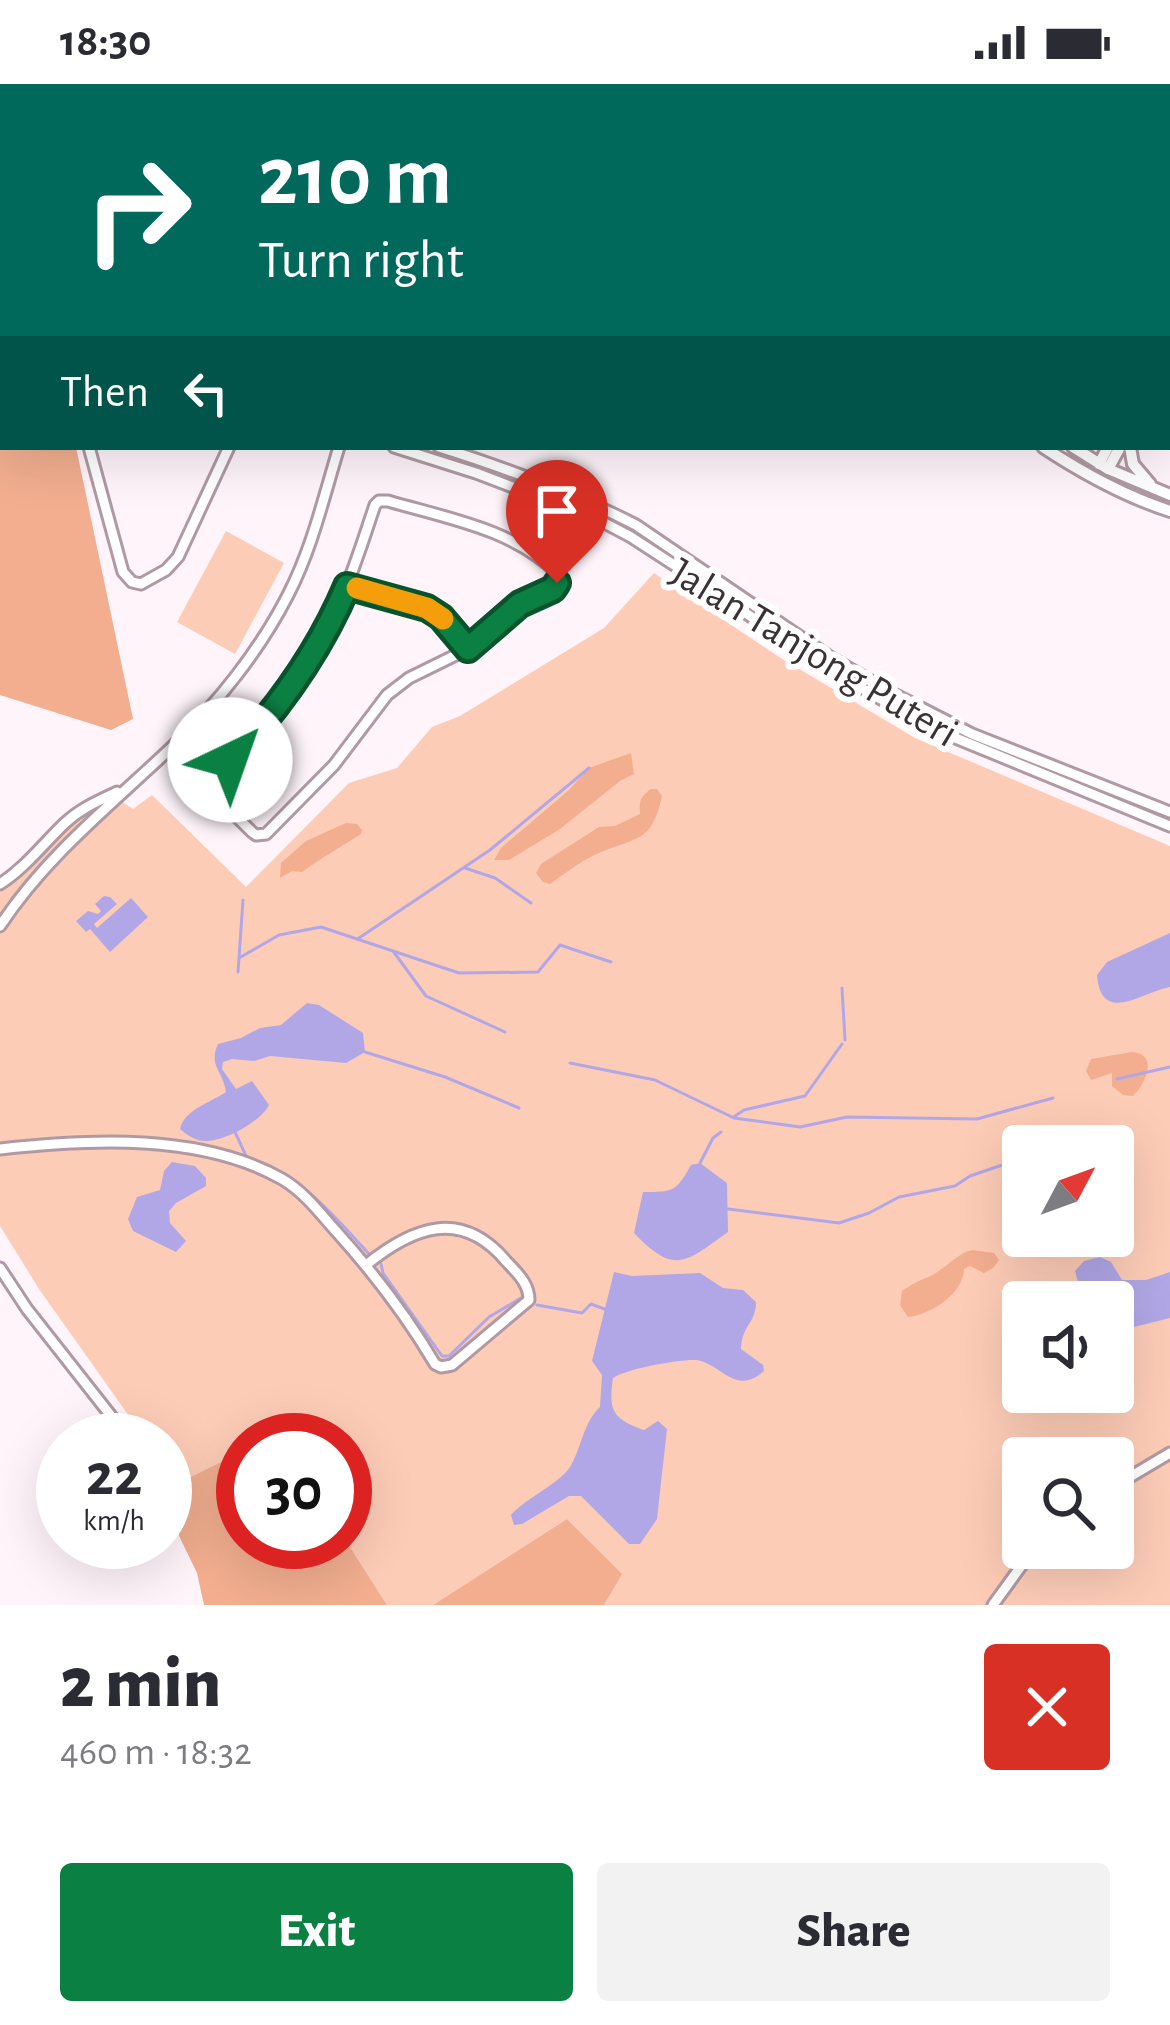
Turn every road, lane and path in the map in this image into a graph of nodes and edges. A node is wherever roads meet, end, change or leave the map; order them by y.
1 (90, 450) edge
2 (228, 450) edge
3 (338, 450) edge
4 (404, 450) edge
5 (449, 450) edge
6 (1049, 450) edge
7 (1051, 450) edge
8 (1078, 450) edge
9 (1107, 450) edge
10 (1117, 450) edge
11 (1131, 450) edge
12 (1103, 467) junction
13 (1170, 495) edge
14 (1165, 509) edge
15 (347, 586) junction
16 (468, 649) junction
17 (169, 750) junction
18 (207, 785) junction
19 (127, 787) junction
20 (1170, 812) edge
21 (1170, 826) edge
22 (0, 884) edge
23 (0, 926) edge
24 (0, 1149) edge
25 (366, 1265) junction
26 (0, 1268) edge
27 (109, 1413) edge
28 (1170, 1453) edge
29 (1134, 1474) edge
30 (1019, 1569) edge
31 (993, 1605) edge

1 - 2 street
3 - 17 street
4 - 21 street, Jalan Tanjong Puteri
5 - 20 street, Jalan Tanjong Puteri
6 - 14 main road
7 - 12 main road
8 - 12 main road
9 - 12 main road
10 - 12 main road
11 - 13 main road
12 - 13 main road
12 - 14 main road
15 - 16 street
15 - 16 street
15 - 18 street
16 - 18 street
17 - 18 street
17 - 19 street
19 - 22 street
19 - 23 street
24 - 25 street
25 - 25 street
26 - 27 street
28 - 29 street
30 - 31 street

